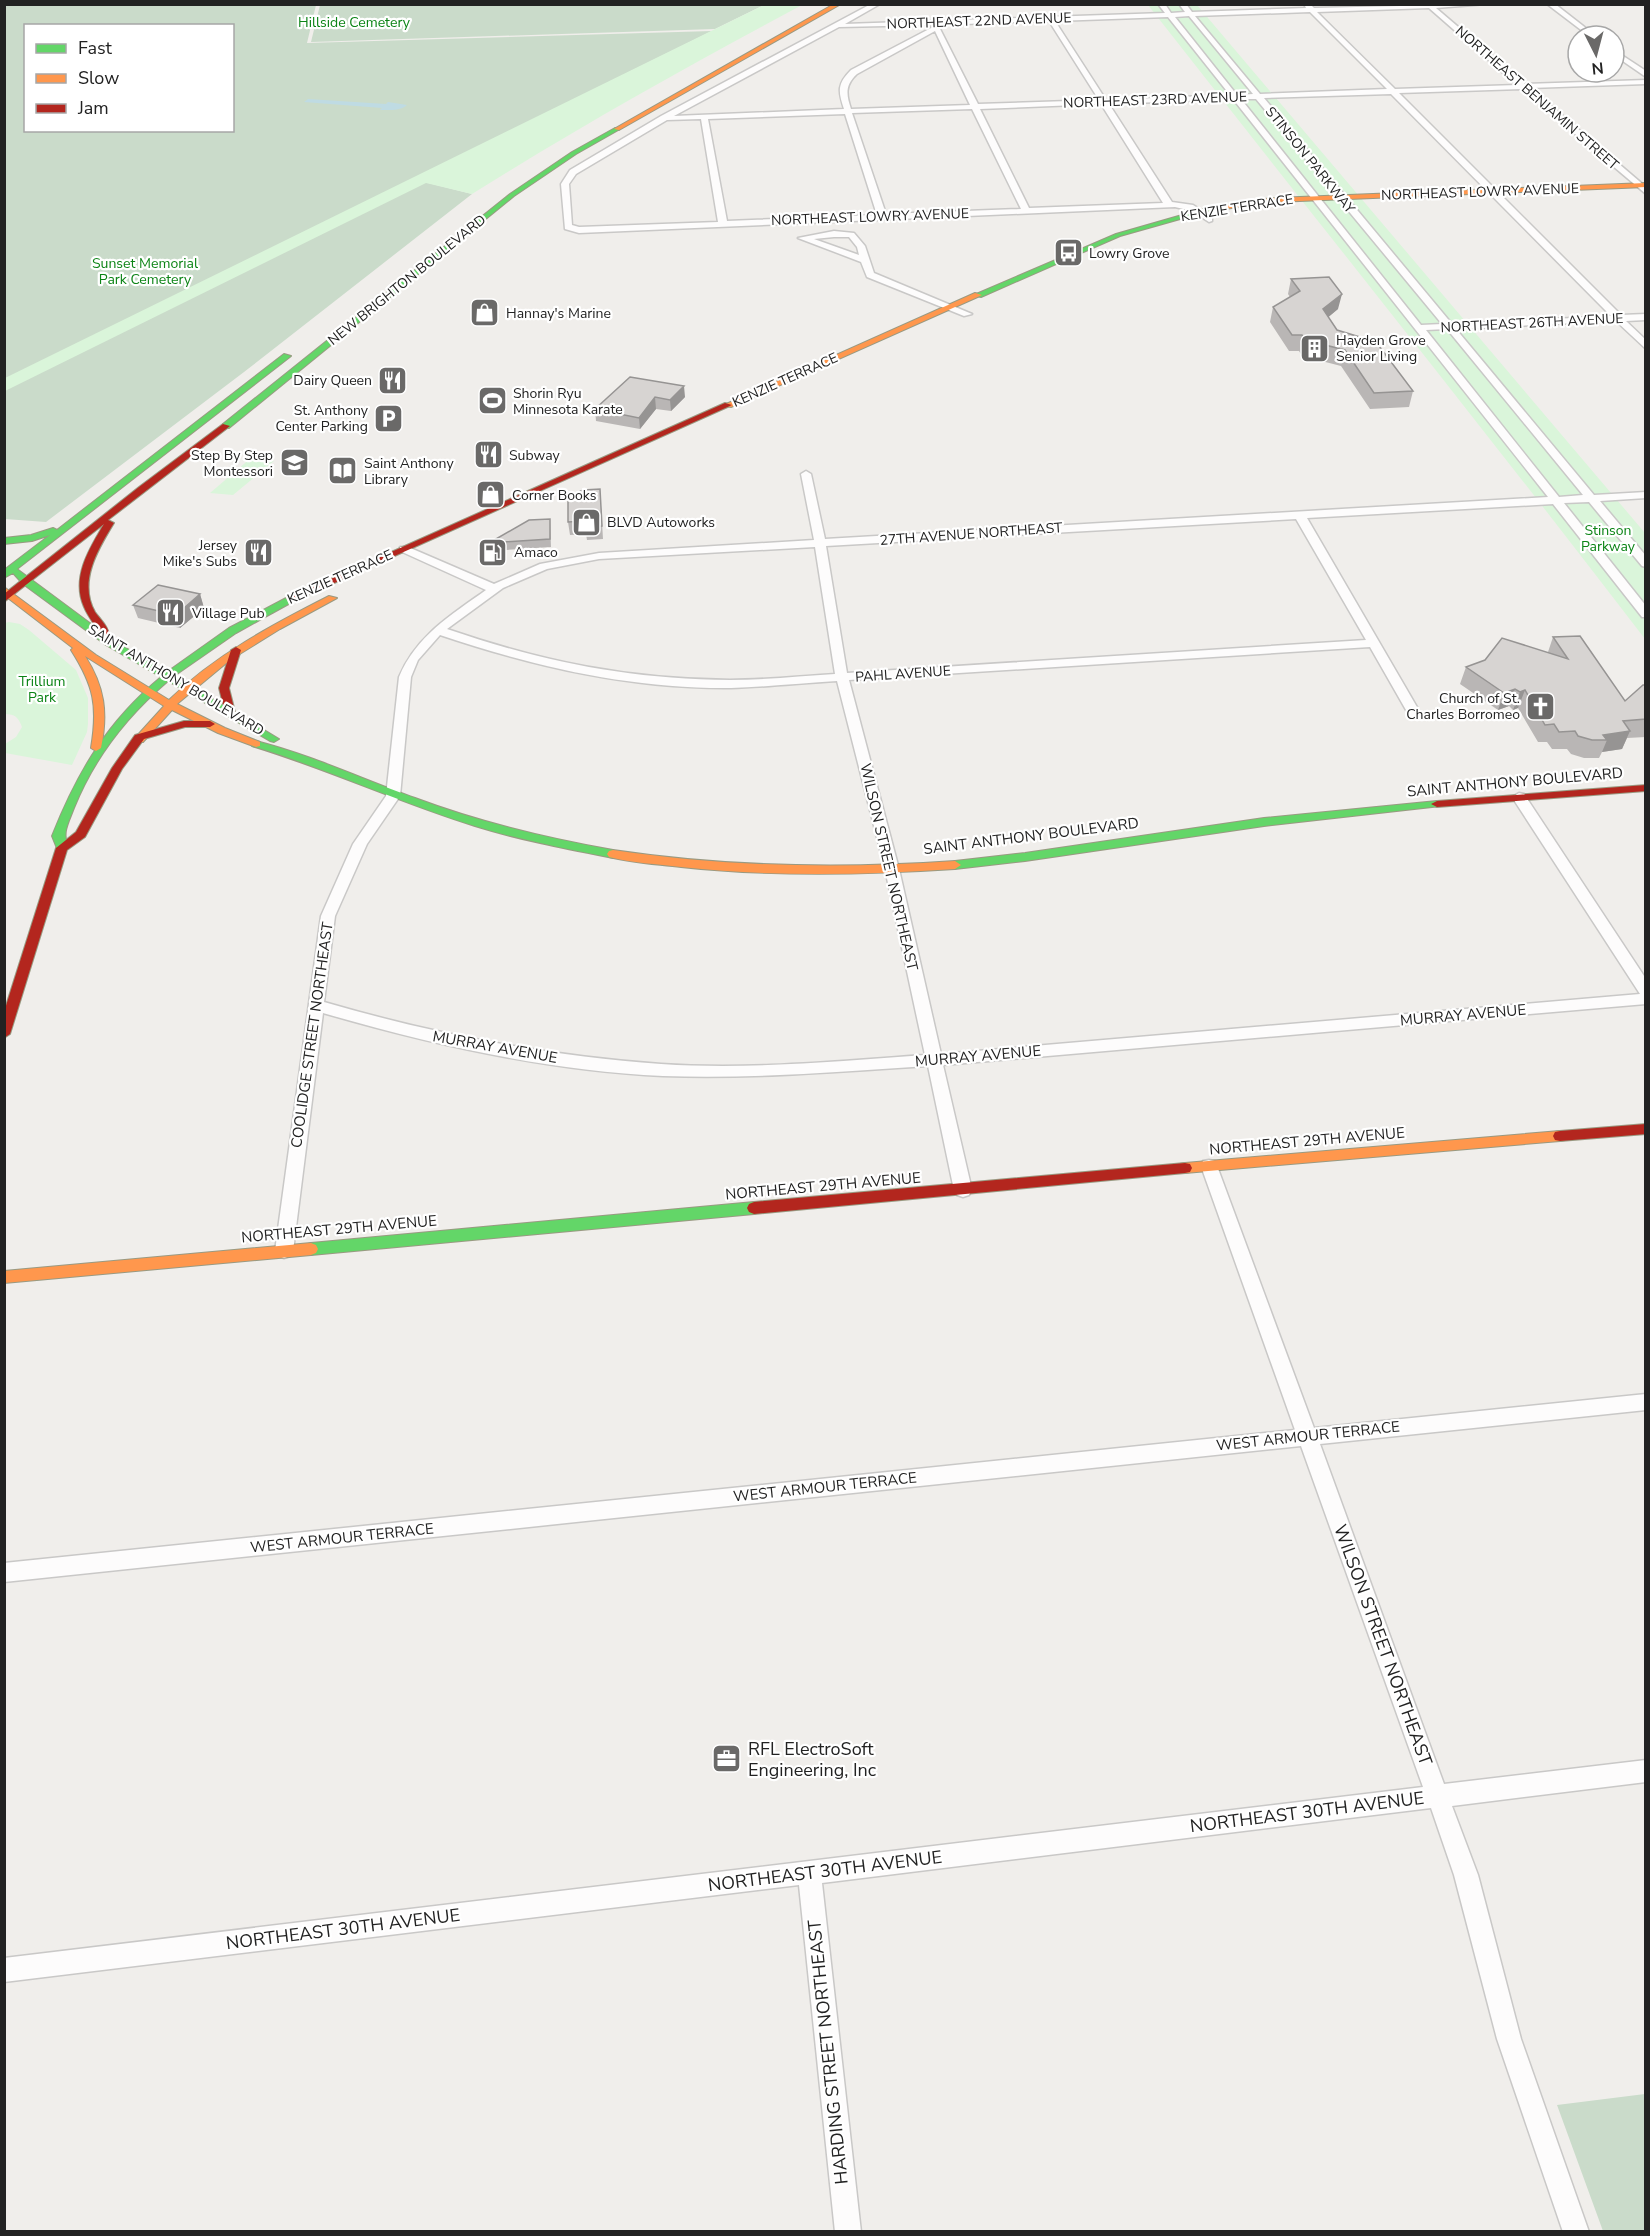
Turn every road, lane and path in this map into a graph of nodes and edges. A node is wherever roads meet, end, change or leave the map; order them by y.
1 (822, 4) edge
2 (839, 4) edge
3 (877, 4) edge
4 (1161, 4) edge
5 (1182, 4) edge
6 (1483, 4) edge
7 (1550, 4) edge
8 (1429, 5) edge
9 (1309, 7) edge
10 (1168, 14) junction
11 (1190, 14) junction
12 (1051, 19) junction
13 (1577, 24) edge
14 (935, 25) junction
15 (836, 26) junction
16 (1626, 61) edge
17 (1646, 75) edge
18 (1646, 81) edge
19 (1523, 86) junction
20 (1393, 90) junction
21 (1257, 96) junction
22 (1234, 97) junction
23 (1104, 102) junction
24 (977, 107) junction
25 (849, 112) junction
26 (704, 117) junction
27 (664, 118) junction
28 (1643, 187) edge
29 (1491, 191) junction
30 (1341, 198) junction
31 (1315, 200) junction
32 (1169, 205) junction
33 (1026, 211) junction
34 (1205, 215) junction
35 (882, 216) junction
36 (723, 223) junction
37 (865, 260) junction
38 (386, 279) dead end
39 (950, 307) junction
40 (967, 314) junction
41 (1646, 317) edge
42 (1618, 319) junction
43 (1449, 327) junction
44 (1418, 328) junction
45 (302, 344) dead end
46 (1646, 346) edge
47 (768, 403) dead end
48 (806, 474) dead end
49 (1646, 495) edge
50 (1590, 497) junction
51 (1553, 500) junction
52 (114, 513) junction
53 (1299, 514) junction
54 (69, 525) junction
55 (4, 541) edge
56 (820, 544) junction
57 (445, 547) dead end
58 (404, 549) junction
59 (423, 557) junction
60 (1646, 564) edge
61 (402, 566) dead end
62 (7, 568) edge
63 (26, 582) junction
64 (495, 589) junction
65 (350, 590) dead end
66 (6, 595) edge
67 (1646, 614) edge
68 (438, 630) junction
69 (68, 639) junction
70 (110, 643) junction
71 (1374, 643) junction
72 (236, 650) junction
73 (842, 678) junction
74 (160, 684) junction
75 (179, 696) junction
76 (230, 712) junction
77 (1415, 714) dead end
78 (212, 724) junction
79 (139, 737) junction
80 (292, 754) junction
81 (93, 759) junction
82 (1646, 788) edge
83 (393, 796) junction
84 (1519, 797) junction
85 (62, 848) junction
86 (892, 869) junction
87 (1646, 992) edge
88 (1646, 999) edge
89 (316, 1005) junction
90 (4, 1034) edge
91 (934, 1060) junction
92 (1646, 1129) edge
93 (1209, 1166) junction
94 (963, 1190) junction
95 (284, 1251) junction
96 (4, 1277) edge
97 (1646, 1402) edge
98 (1307, 1436) junction
99 (4, 1573) edge
100 (1646, 1771) edge
101 (1438, 1796) junction
102 (809, 1873) junction
103 (4, 1970) edge
104 (848, 2232) edge
105 (1576, 2232) edge

1 - 38 main road, NEW BRIGHTON BOULEVARD
2 - 52 main road, NEW BRIGHTON BOULEVARD
3 - 15 street
4 - 10 street, STINSON PARKWAY
5 - 11 street, STINSON PARKWAY
6 - 8 street, NORTHEAST 22ND AVENUE
7 - 13 street
8 - 9 street, NORTHEAST 22ND AVENUE
8 - 19 street, NORTHEAST BENJAMIN STREET
9 - 11 street, NORTHEAST 22ND AVENUE
9 - 20 street
10 - 11 street, NORTHEAST 22ND AVENUE
10 - 12 street, NORTHEAST 22ND AVENUE
10 - 22 street, STINSON PARKWAY
11 - 21 street, STINSON PARKWAY
12 - 14 street, NORTHEAST 22ND AVENUE
12 - 23 street
14 - 15 street, NORTHEAST 22ND AVENUE
14 - 24 street
14 - 25 street
15 - 27 street
16 - 17 street
18 - 19 street, NORTHEAST 23RD AVENUE
19 - 20 street, NORTHEAST 23RD AVENUE
19 - 28 street, NORTHEAST BENJAMIN STREET
20 - 21 street, NORTHEAST 23RD AVENUE
20 - 29 street
21 - 22 street, NORTHEAST 23RD AVENUE
21 - 30 street, STINSON PARKWAY
22 - 23 street, NORTHEAST 23RD AVENUE
22 - 31 street, STINSON PARKWAY
23 - 24 street, NORTHEAST 23RD AVENUE
23 - 32 street
24 - 25 street, NORTHEAST 23RD AVENUE
24 - 33 street
25 - 26 street, NORTHEAST 23RD AVENUE
25 - 35 street
26 - 27 street, NORTHEAST 23RD AVENUE
26 - 36 street
27 - 36 street, NORTHEAST LOWRY AVENUE
28 - 29 main road, NORTHEAST LOWRY AVENUE
29 - 30 main road, NORTHEAST LOWRY AVENUE
29 - 42 street
30 - 31 main road, NORTHEAST LOWRY AVENUE
30 - 43 street, STINSON PARKWAY
31 - 34 main road, KENZIE TERRACE
31 - 44 street, STINSON PARKWAY
32 - 33 street, NORTHEAST LOWRY AVENUE
32 - 34 street, NORTHEAST LOWRY AVENUE
33 - 35 street, NORTHEAST LOWRY AVENUE
34 - 39 main road, KENZIE TERRACE
34 - 40 main road, KENZIE TERRACE
35 - 36 street, NORTHEAST LOWRY AVENUE
37 - 37 street
37 - 39 street
39 - 40 street
39 - 58 main road, KENZIE TERRACE
40 - 47 main road, KENZIE TERRACE
41 - 42 street, NORTHEAST 26TH AVENUE
42 - 43 street, NORTHEAST 26TH AVENUE
42 - 46 street
43 - 44 street, NORTHEAST 26TH AVENUE
43 - 50 street, STINSON PARKWAY
44 - 51 street, STINSON PARKWAY
45 - 54 main road
48 - 56 street, WILSON STREET NORTHEAST
49 - 50 street, 27TH AVENUE NORTHEAST
50 - 51 street, 27TH AVENUE NORTHEAST
50 - 60 street, STINSON PARKWAY
51 - 53 street, 27TH AVENUE NORTHEAST
51 - 67 street, STINSON PARKWAY
52 - 63 main road, NEW BRIGHTON BOULEVARD
52 - 70 main road
53 - 56 street, 27TH AVENUE NORTHEAST
53 - 71 street
54 - 55 main road
54 - 62 main road
56 - 64 street, 27TH AVENUE NORTHEAST
56 - 73 street, WILSON STREET NORTHEAST
57 - 59 main road, KENZIE TERRACE
58 - 59 street
58 - 74 main road, KENZIE TERRACE
59 - 61 main road, KENZIE TERRACE
59 - 64 street
62 - 63 main road, SAINT ANTHONY BOULEVARD
63 - 66 main road, NEW BRIGHTON BOULEVARD
63 - 70 main road, SAINT ANTHONY BOULEVARD
64 - 68 street, COOLIDGE STREET NORTHEAST
65 - 72 main road, KENZIE TERRACE
66 - 69 main road, SAINT ANTHONY BOULEVARD
68 - 73 street, PAHL AVENUE
68 - 83 street, COOLIDGE STREET NORTHEAST
69 - 74 main road, SAINT ANTHONY BOULEVARD
69 - 81 main road
70 - 74 main road, SAINT ANTHONY BOULEVARD
71 - 73 street, PAHL AVENUE
71 - 77 street
72 - 75 main road, KENZIE TERRACE
72 - 76 main road
73 - 86 street, WILSON STREET NORTHEAST
74 - 75 main road, SAINT ANTHONY BOULEVARD
74 - 75 main road, SAINT ANTHONY BOULEVARD
74 - 81 main road, KENZIE TERRACE
75 - 76 main road, SAINT ANTHONY BOULEVARD
75 - 78 main road, SAINT ANTHONY BOULEVARD
75 - 79 main road, KENZIE TERRACE
76 - 80 main road, SAINT ANTHONY BOULEVARD
78 - 79 main road
78 - 80 main road, SAINT ANTHONY BOULEVARD
79 - 85 main road, KENZIE TERRACE
80 - 83 main road, SAINT ANTHONY BOULEVARD
81 - 85 main road
82 - 84 main road, SAINT ANTHONY BOULEVARD
83 - 86 main road, SAINT ANTHONY BOULEVARD
83 - 89 street, COOLIDGE STREET NORTHEAST
84 - 86 main road, SAINT ANTHONY BOULEVARD
84 - 87 street
85 - 90 main road
86 - 91 street, WILSON STREET NORTHEAST
88 - 91 street, MURRAY AVENUE
89 - 91 street, MURRAY AVENUE
89 - 95 street, COOLIDGE STREET NORTHEAST
91 - 94 street, WILSON STREET NORTHEAST
92 - 93 main road, NORTHEAST 29TH AVENUE
93 - 94 main road, NORTHEAST 29TH AVENUE
93 - 98 street, WILSON STREET NORTHEAST
94 - 95 main road, NORTHEAST 29TH AVENUE
95 - 96 main road, NORTHEAST 29TH AVENUE
97 - 98 street, WEST ARMOUR TERRACE
98 - 99 street, WEST ARMOUR TERRACE
98 - 101 street, WILSON STREET NORTHEAST
100 - 101 street, NORTHEAST 30TH AVENUE
101 - 102 street, NORTHEAST 30TH AVENUE
101 - 105 street, WILSON STREET NORTHEAST
102 - 103 street, NORTHEAST 30TH AVENUE
102 - 104 street, HARDING STREET NORTHEAST

